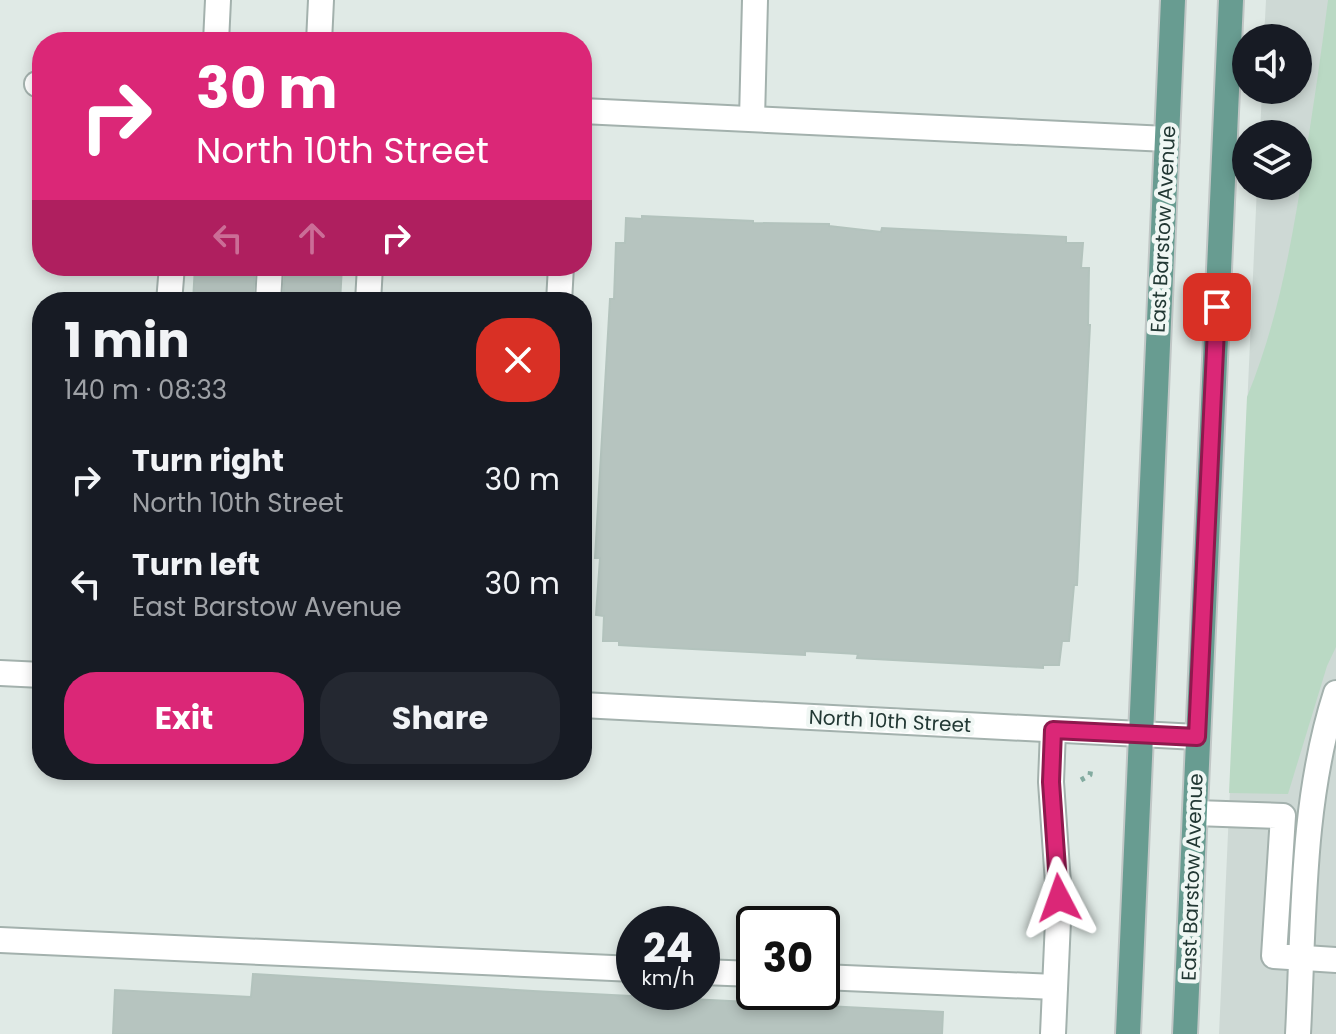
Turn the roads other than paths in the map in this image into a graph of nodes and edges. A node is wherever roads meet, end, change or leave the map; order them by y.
1 (218, 0) edge
2 (321, 0) edge
3 (755, 0) edge
4 (1173, 0) edge
5 (1231, 0) edge
6 (216, 32) edge
7 (319, 32) edge
8 (592, 111) edge
9 (752, 119) junction
10 (1167, 139) junction
11 (0, 673) edge
12 (32, 675) edge
13 (1336, 693) edge
14 (592, 706) edge
15 (1053, 730) junction
16 (1141, 735) junction
17 (1197, 737) junction
18 (1195, 813) junction
19 (0, 940) edge
20 (1302, 958) junction
21 (1336, 960) edge
22 (616, 968) edge
23 (840, 978) edge
24 (1055, 987) junction
25 (1053, 1034) edge
26 (1128, 1034) edge
27 (1185, 1034) edge
28 (1298, 1034) edge

1 - 6 street
2 - 7 street
3 - 9 street
4 - 10 main road, East Barstow Avenue
5 - 17 main road, East Barstow Avenue
8 - 9 street
9 - 10 street
10 - 16 main road, East Barstow Avenue
11 - 12 street
13 - 20 street
14 - 15 street, North 10th Street
15 - 16 street, North 10th Street
15 - 24 street
16 - 17 street, North 10th Street
16 - 26 main road, East Barstow Avenue
17 - 18 main road, East Barstow Avenue
18 - 20 street
18 - 27 main road, East Barstow Avenue
19 - 22 street
20 - 21 street
20 - 28 street
23 - 24 street
24 - 25 street

